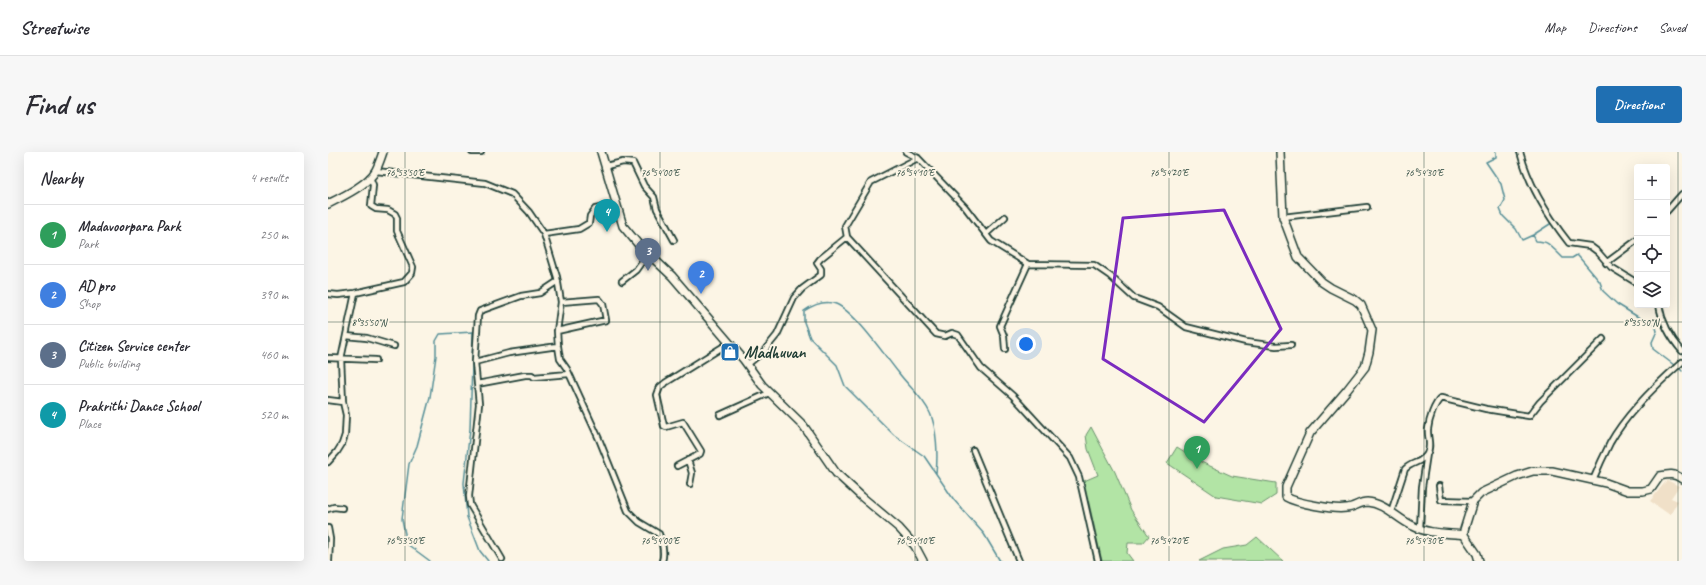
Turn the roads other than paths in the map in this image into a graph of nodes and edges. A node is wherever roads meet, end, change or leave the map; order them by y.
1 (383, 152) edge
2 (472, 152) edge
3 (480, 152) edge
4 (601, 152) edge
5 (906, 152) edge
6 (1280, 152) edge
7 (1520, 152) edge
8 (918, 158) junction
9 (606, 166) junction
10 (376, 171) junction
11 (370, 177) junction
12 (1682, 194) edge
13 (328, 204) edge
14 (617, 205) junction
15 (1367, 207) dead end
16 (1670, 208) edge
17 (1282, 216) junction
18 (1005, 217) dead end
19 (544, 234) junction
20 (986, 234) junction
21 (848, 237) junction
22 (674, 240) dead end
23 (1634, 242) edge
24 (650, 255) junction
25 (1606, 263) junction
26 (1028, 264) junction
27 (558, 281) junction
28 (622, 281) dead end
29 (1634, 281) edge
30 (356, 293) junction
31 (328, 294) edge
32 (561, 302) junction
33 (1659, 308) edge
34 (557, 331) junction
35 (346, 336) junction
36 (1603, 339) dead end
37 (729, 343) junction
38 (1291, 345) dead end
39 (394, 346) dead end
40 (558, 346) junction
41 (1005, 349) dead end
42 (1682, 351) edge
43 (328, 358) edge
44 (341, 358) junction
45 (376, 360) dead end
46 (475, 362) junction
47 (1682, 362) edge
48 (748, 364) junction
49 (569, 374) junction
50 (477, 384) junction
51 (769, 393) junction
52 (328, 400) edge
53 (343, 402) junction
54 (720, 415) dead end
55 (973, 450) dead end
56 (1427, 454) junction
57 (688, 460) junction
58 (328, 462) edge
59 (677, 466) dead end
60 (1682, 479) edge
61 (1593, 480) junction
62 (690, 484) dead end
63 (1439, 486) dead end
64 (1473, 502) junction
65 (342, 508) dead end
66 (328, 509) edge
67 (1391, 512) junction
68 (328, 528) edge
69 (1420, 529) junction
70 (1464, 535) junction
71 (502, 559) dead end
72 (329, 561) edge
73 (662, 561) edge
74 (923, 561) edge
75 (1019, 561) edge
76 (1098, 561) edge
77 (1479, 561) edge

1 - 10 main road
2 - 3 street
4 - 9 main road
5 - 8 street
6 - 17 main road
7 - 25 street
8 - 20 street
8 - 21 street
9 - 14 main road
9 - 22 street
10 - 11 main road
10 - 19 street
11 - 13 main road
11 - 30 street
12 - 16 street
14 - 19 street
14 - 24 main road
15 - 17 street
17 - 67 main road
18 - 20 street
19 - 27 street
20 - 26 street
21 - 48 street
21 - 76 street
23 - 25 street
24 - 28 street
24 - 37 main road
25 - 29 street
26 - 38 street
26 - 41 street
27 - 32 street
27 - 46 street
30 - 31 street
30 - 35 street
32 - 34 street
32 - 34 street
33 - 42 street
34 - 40 street
35 - 39 street
35 - 44 street
36 - 56 street
37 - 48 main road
37 - 57 street
40 - 46 street
40 - 49 street
43 - 44 street
44 - 45 street
44 - 53 street
46 - 50 street
47 - 61 street
48 - 51 main road
49 - 50 street
49 - 73 street
50 - 71 street
51 - 54 street
51 - 74 main road
52 - 53 street
53 - 58 street
55 - 75 street
56 - 67 street
56 - 69 street
57 - 59 street
57 - 62 street
60 - 61 main road
61 - 64 main road
63 - 64 street
64 - 70 main road
65 - 66 street
67 - 69 main road
68 - 72 street
69 - 70 main road
70 - 77 main road

